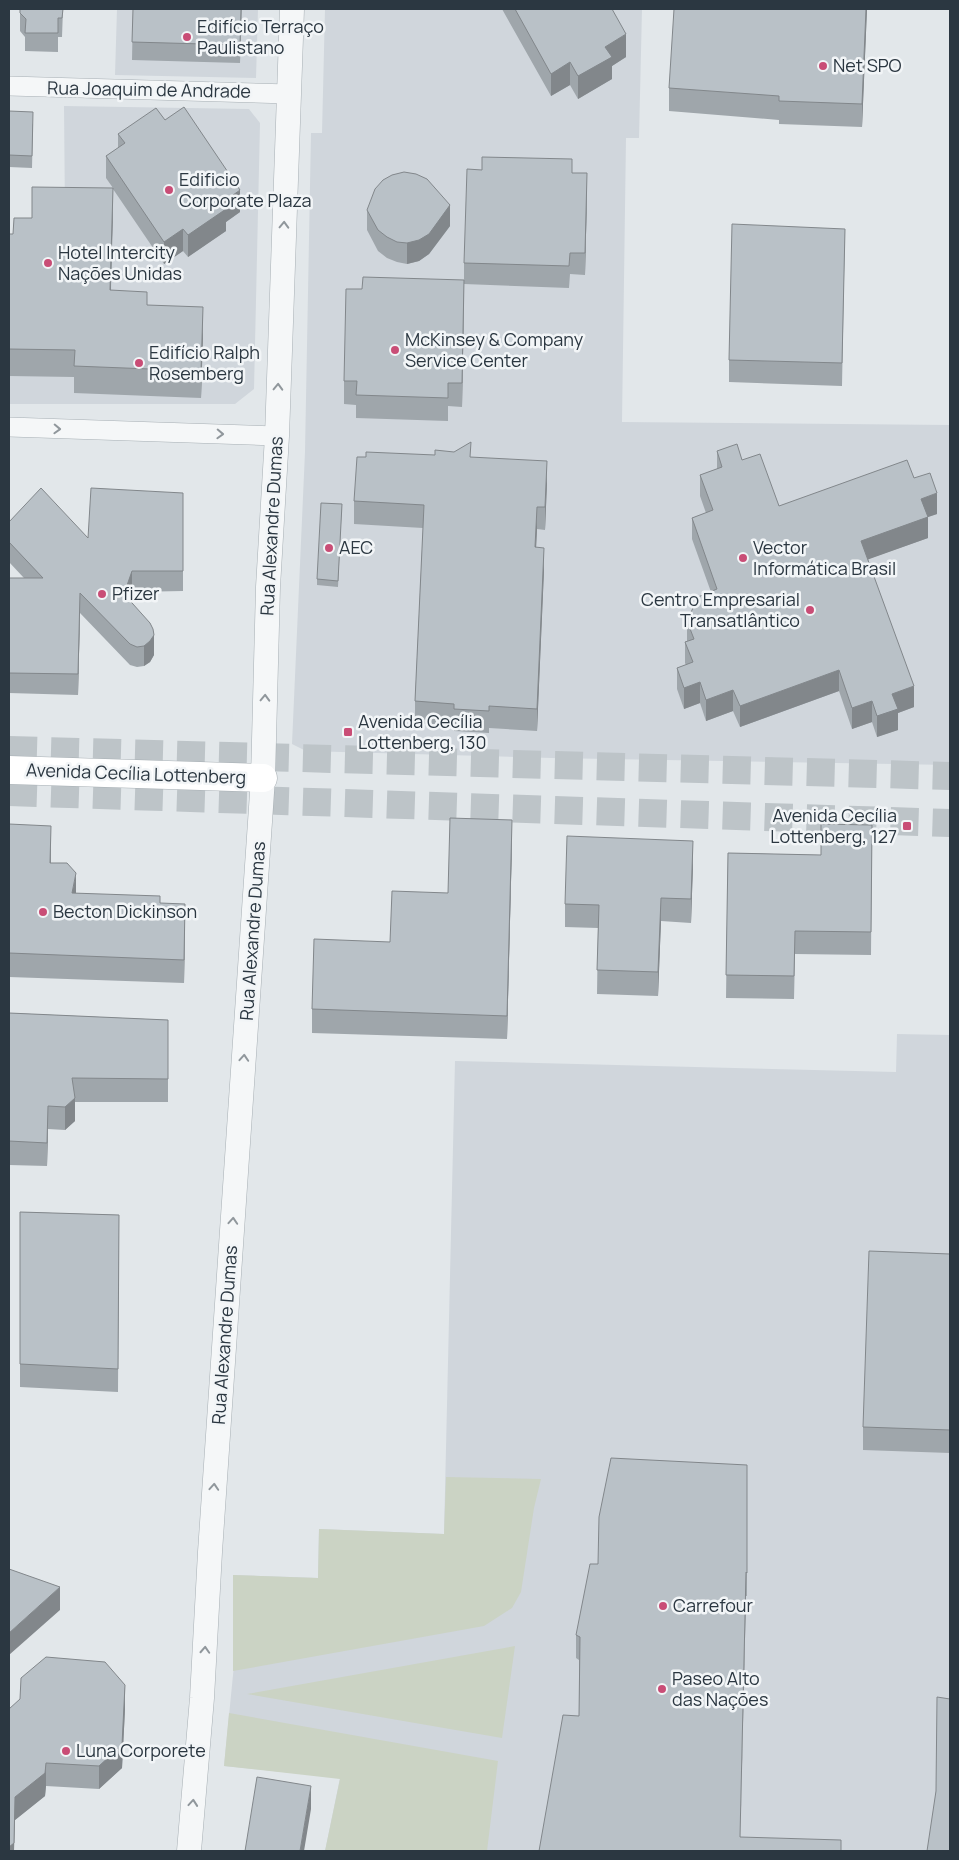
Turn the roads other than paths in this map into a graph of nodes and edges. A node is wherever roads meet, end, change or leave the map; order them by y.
1 (292, 9) edge
2 (9, 86) edge
3 (289, 94) junction
4 (9, 427) edge
5 (276, 436) junction
6 (9, 770) edge
7 (263, 778) junction
8 (189, 1851) edge

1 - 3 street, Rua Alexandre Dumas
2 - 3 street, Rua Joaquim de Andrade
5 -> 3 street, Rua Alexandre Dumas
4 -> 5 street
7 -> 5 street, Rua Alexandre Dumas
6 - 7 main road, Avenida Cecília Lottenberg
8 -> 7 street, Rua Alexandre Dumas

